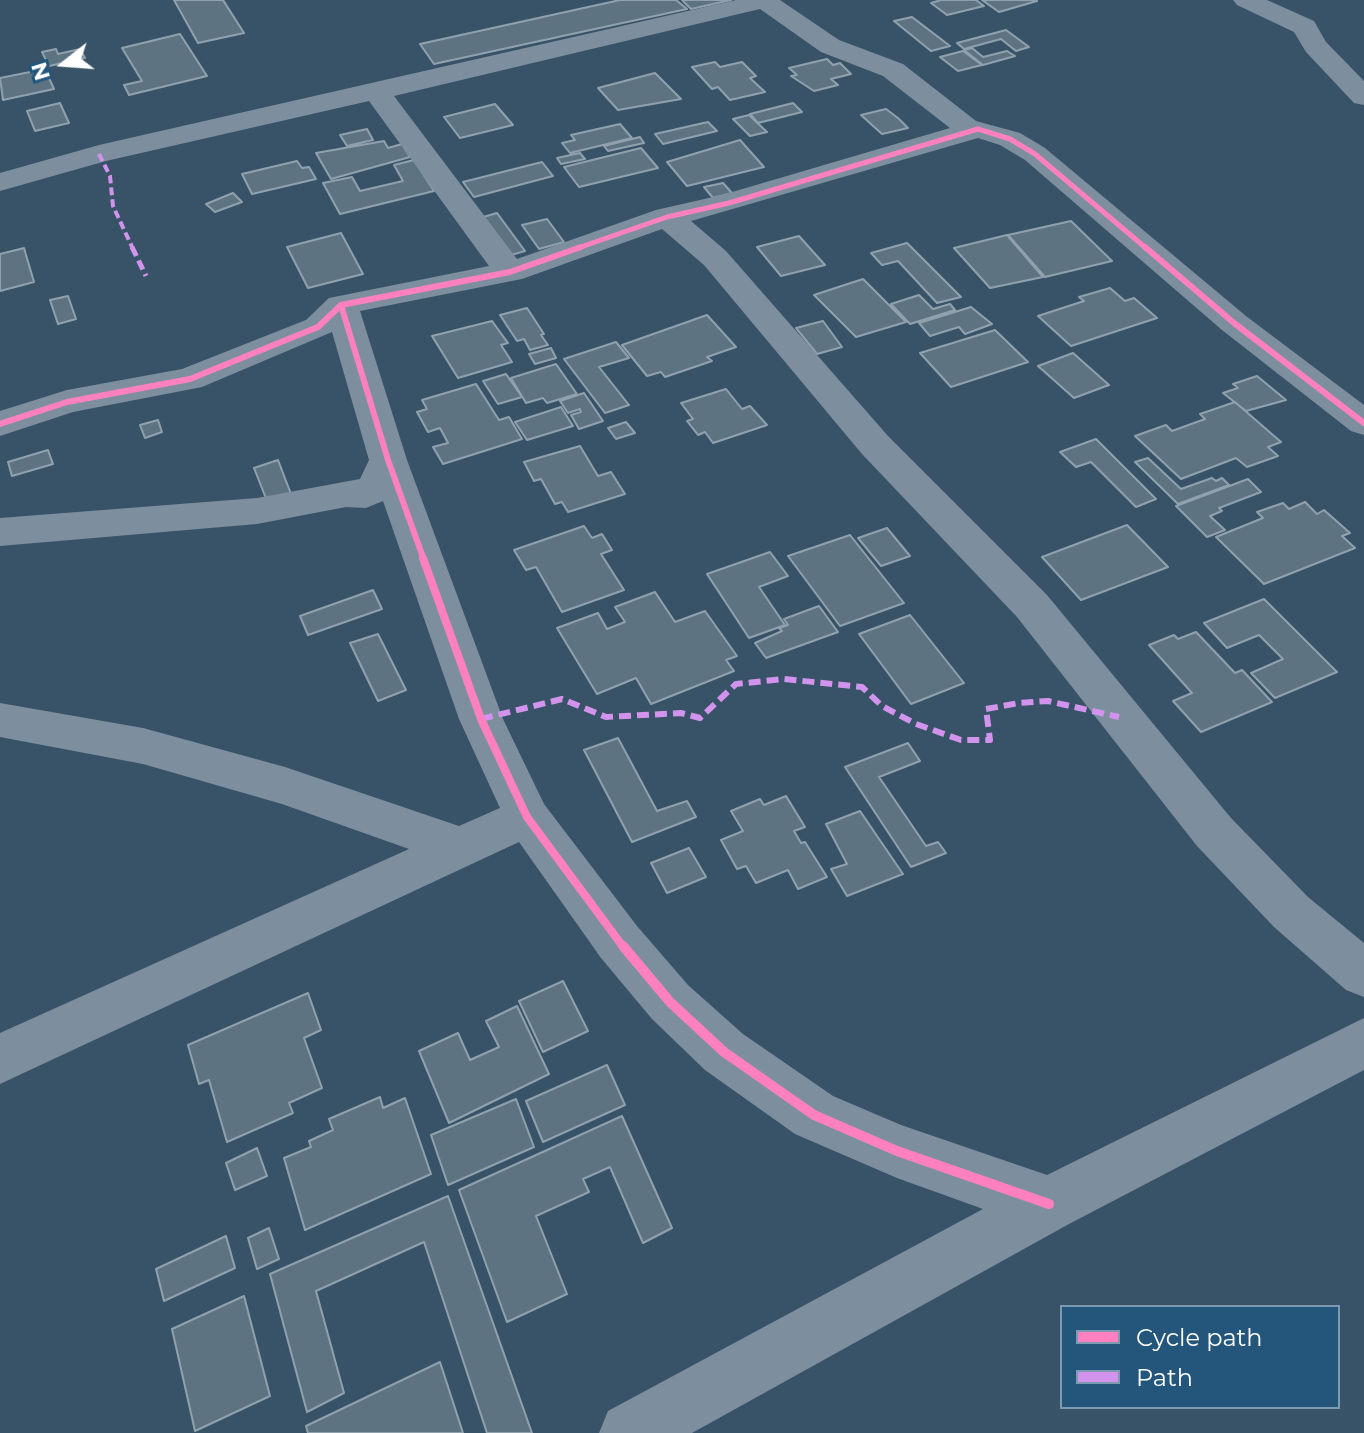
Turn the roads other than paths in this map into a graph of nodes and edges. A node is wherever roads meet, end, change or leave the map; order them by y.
1 (763, 0) edge
2 (1246, 0) edge
3 (1305, 27) junction
4 (1352, 50) dead end
5 (375, 90) junction
6 (1364, 97) edge
7 (970, 130) junction
8 (0, 182) edge
9 (729, 203) junction
10 (667, 217) junction
11 (715, 258) junction
12 (510, 272) junction
13 (341, 305) junction
14 (1364, 423) edge
15 (0, 424) edge
16 (388, 460) junction
17 (0, 532) edge
18 (0, 720) edge
19 (527, 817) junction
20 (461, 847) junction
21 (1364, 974) edge
22 (1364, 1043) edge
23 (0, 1059) edge
24 (1049, 1204) junction
25 (630, 1433) edge

1 - 5 street
1 - 7 street
2 - 3 street
3 - 4 street
3 - 6 street
5 - 8 street
5 - 12 street
7 - 9 street
7 - 14 street
9 - 10 street
9 - 11 street
10 - 11 street
10 - 12 street
11 - 21 street
12 - 13 street
13 - 15 street
13 - 16 street
16 - 17 street
16 - 19 street
18 - 20 street
19 - 20 street
19 - 24 street
20 - 23 street
22 - 24 street
24 - 25 street

